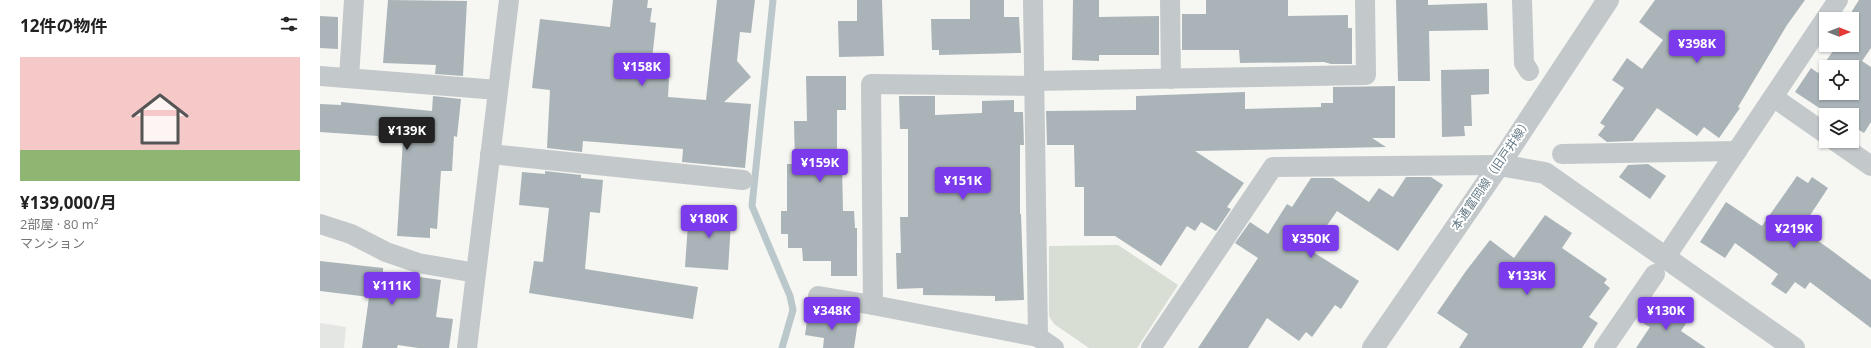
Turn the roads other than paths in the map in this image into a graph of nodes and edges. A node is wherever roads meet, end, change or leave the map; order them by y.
1 (354, 0) edge
2 (509, 0) edge
3 (1033, 0) edge
4 (1170, 0) edge
5 (1365, 0) edge
6 (1522, 0) edge
7 (1608, 0) edge
8 (1838, 0) edge
9 (1529, 71) dead end
10 (320, 76) edge
11 (348, 78) junction
12 (1171, 79) junction
13 (1034, 84) junction
14 (498, 90) junction
15 (1773, 97) junction
16 (1819, 129) edge
17 (1845, 148) edge
18 (1737, 151) junction
19 (490, 154) junction
20 (1562, 154) dead end
21 (1499, 165) junction
22 (1871, 166) edge
23 (743, 180) dead end
24 (320, 224) edge
25 (1660, 266) junction
26 (476, 273) junction
27 (818, 296) dead end
28 (873, 305) junction
29 (1038, 337) junction
30 (467, 348) edge
31 (1054, 348) edge
32 (1151, 348) edge
33 (1373, 348) edge
34 (1604, 348) edge
35 (1794, 348) edge

1 - 11 street
2 - 14 street
3 - 13 street
4 - 12 street
5 - 12 street
6 - 9 street
7 - 21 street, 本通富岡線（旧戸井線）
8 - 15 street
10 - 11 street
11 - 14 street
12 - 13 street
13 - 28 street
13 - 29 street
14 - 19 street
15 - 16 street
15 - 18 street
17 - 22 street
18 - 20 street
18 - 25 street
19 - 23 street
19 - 26 street
21 - 25 street
21 - 32 street
21 - 33 street, 本通富岡線（旧戸井線）
24 - 26 street
25 - 34 street
25 - 35 street
26 - 30 street
27 - 28 street
28 - 29 street
29 - 31 street

